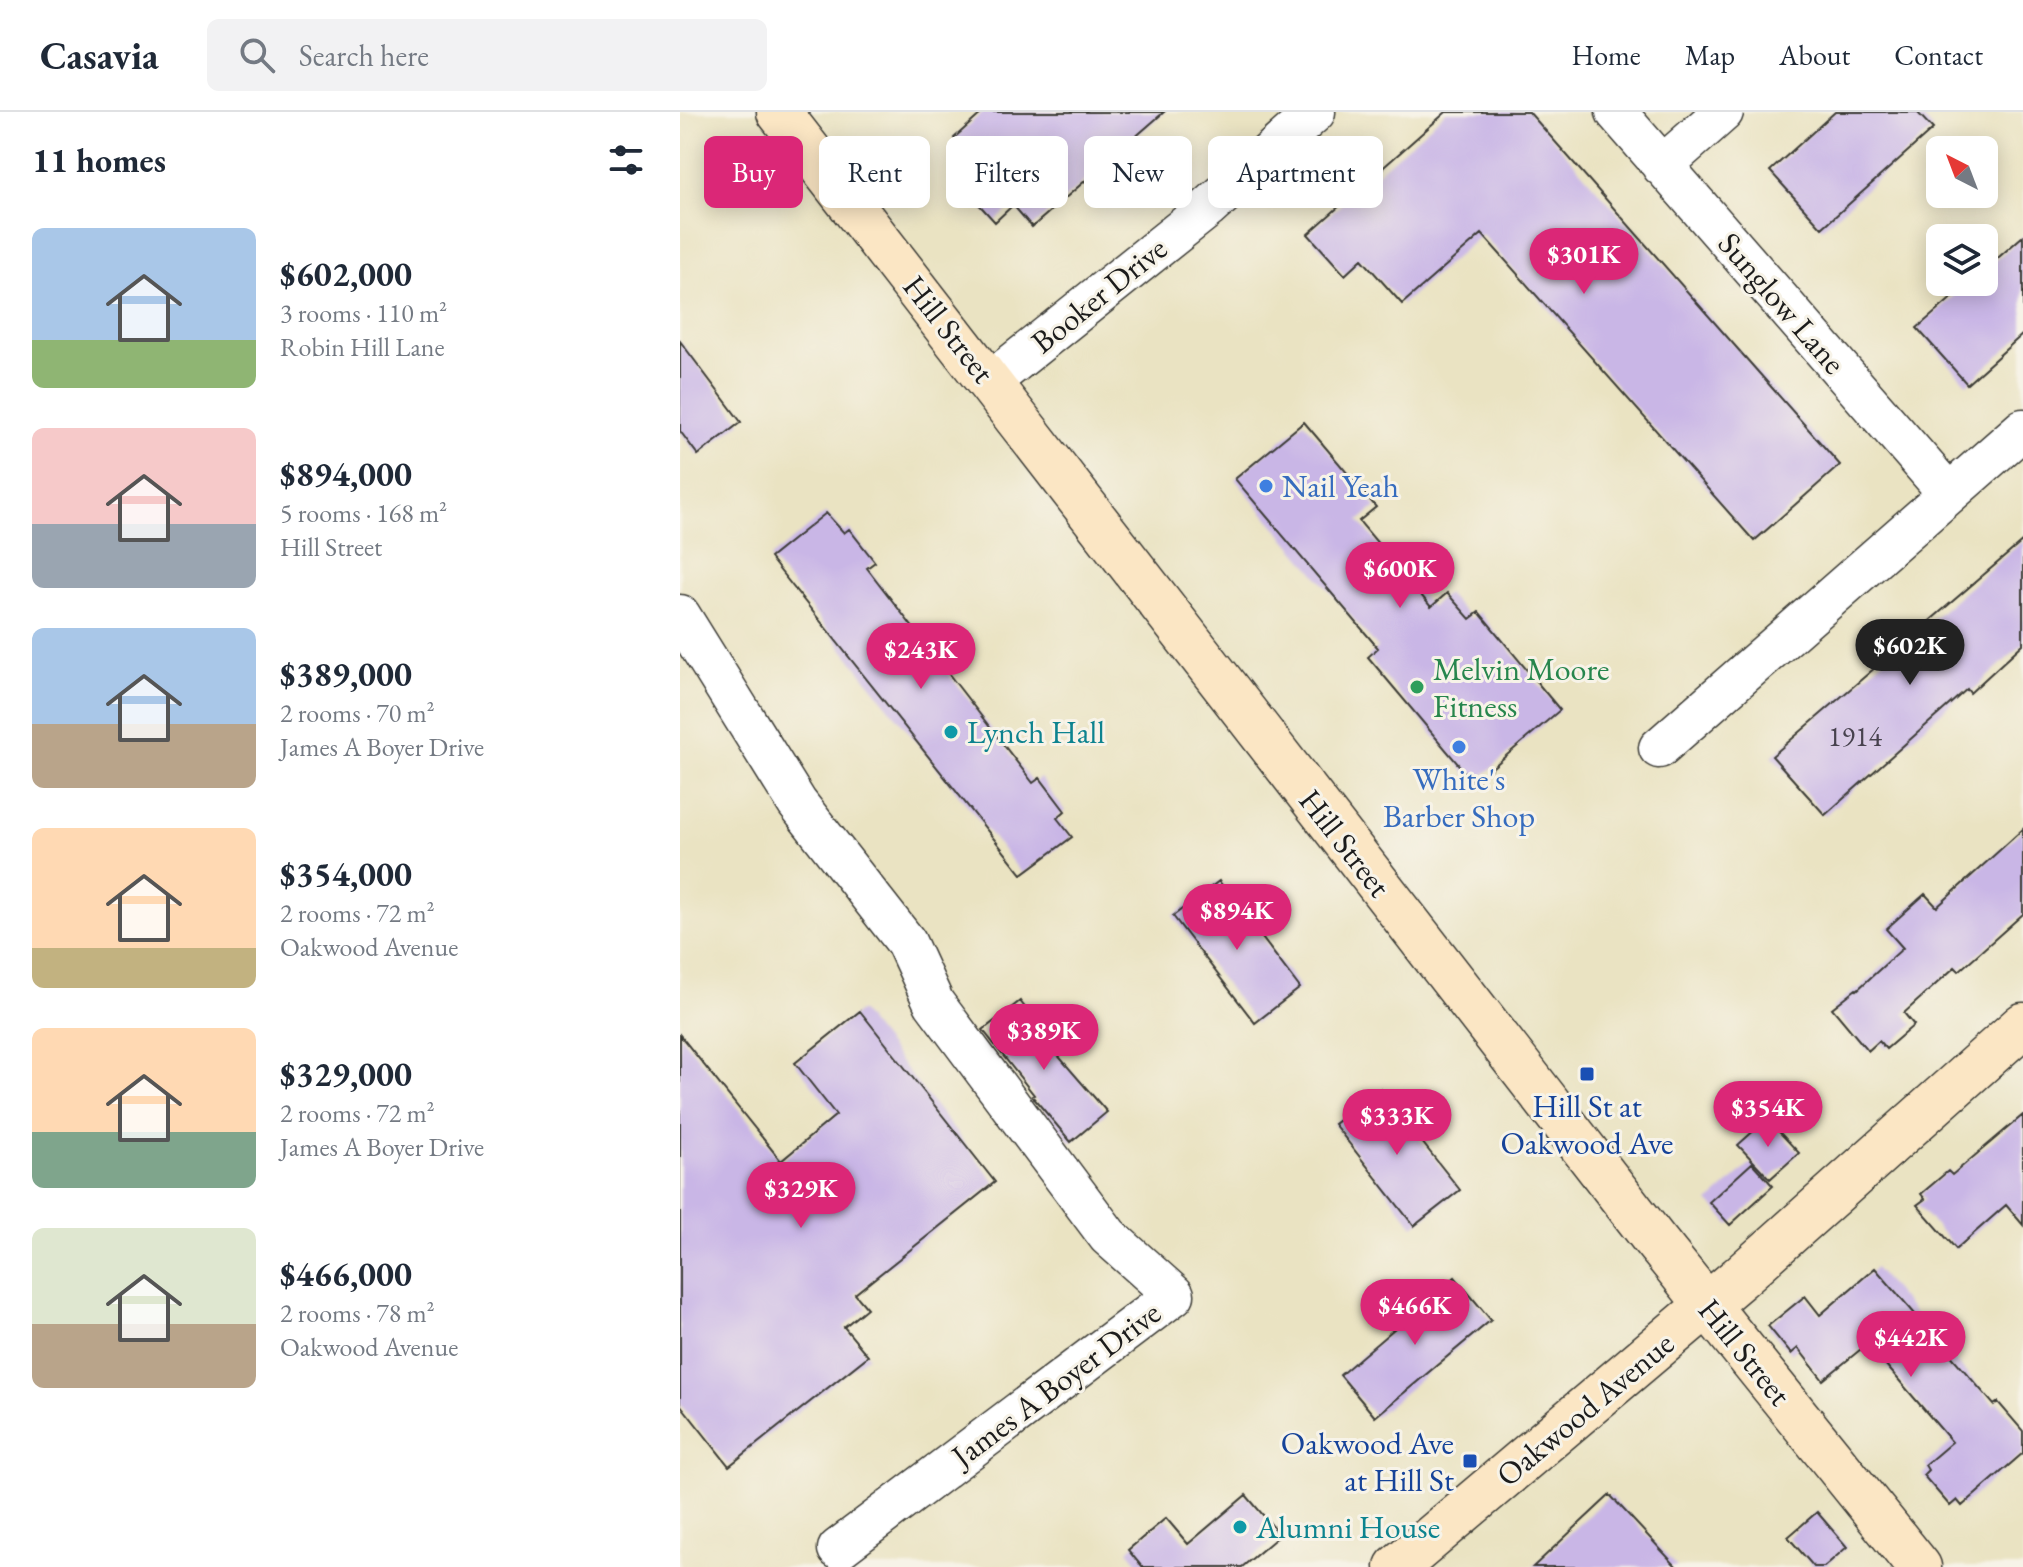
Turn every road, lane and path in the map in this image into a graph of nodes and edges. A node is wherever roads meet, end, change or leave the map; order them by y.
1 (779, 112) edge
2 (1315, 112) edge
3 (1616, 112) edge
4 (1723, 112) edge
5 (1662, 166) junction
6 (990, 382) junction
7 (2023, 429) edge
8 (1949, 494) junction
9 (680, 615) edge
10 (1659, 748) dead end
11 (2023, 1025) edge
12 (1707, 1305) junction
13 (838, 1549) dead end
14 (1397, 1567) edge
15 (1919, 1567) edge

1 - 6 street, Hill Street
2 - 6 street, Booker Drive
3 - 5 street, Sunglow Lane
4 - 5 street
5 - 8 street, Sunglow Lane
6 - 12 street, Hill Street
7 - 8 street
8 - 10 street
9 - 13 street, James A Boyer Drive
11 - 12 street, Oakwood Avenue
12 - 14 street, Oakwood Avenue
12 - 15 street, Hill Street

